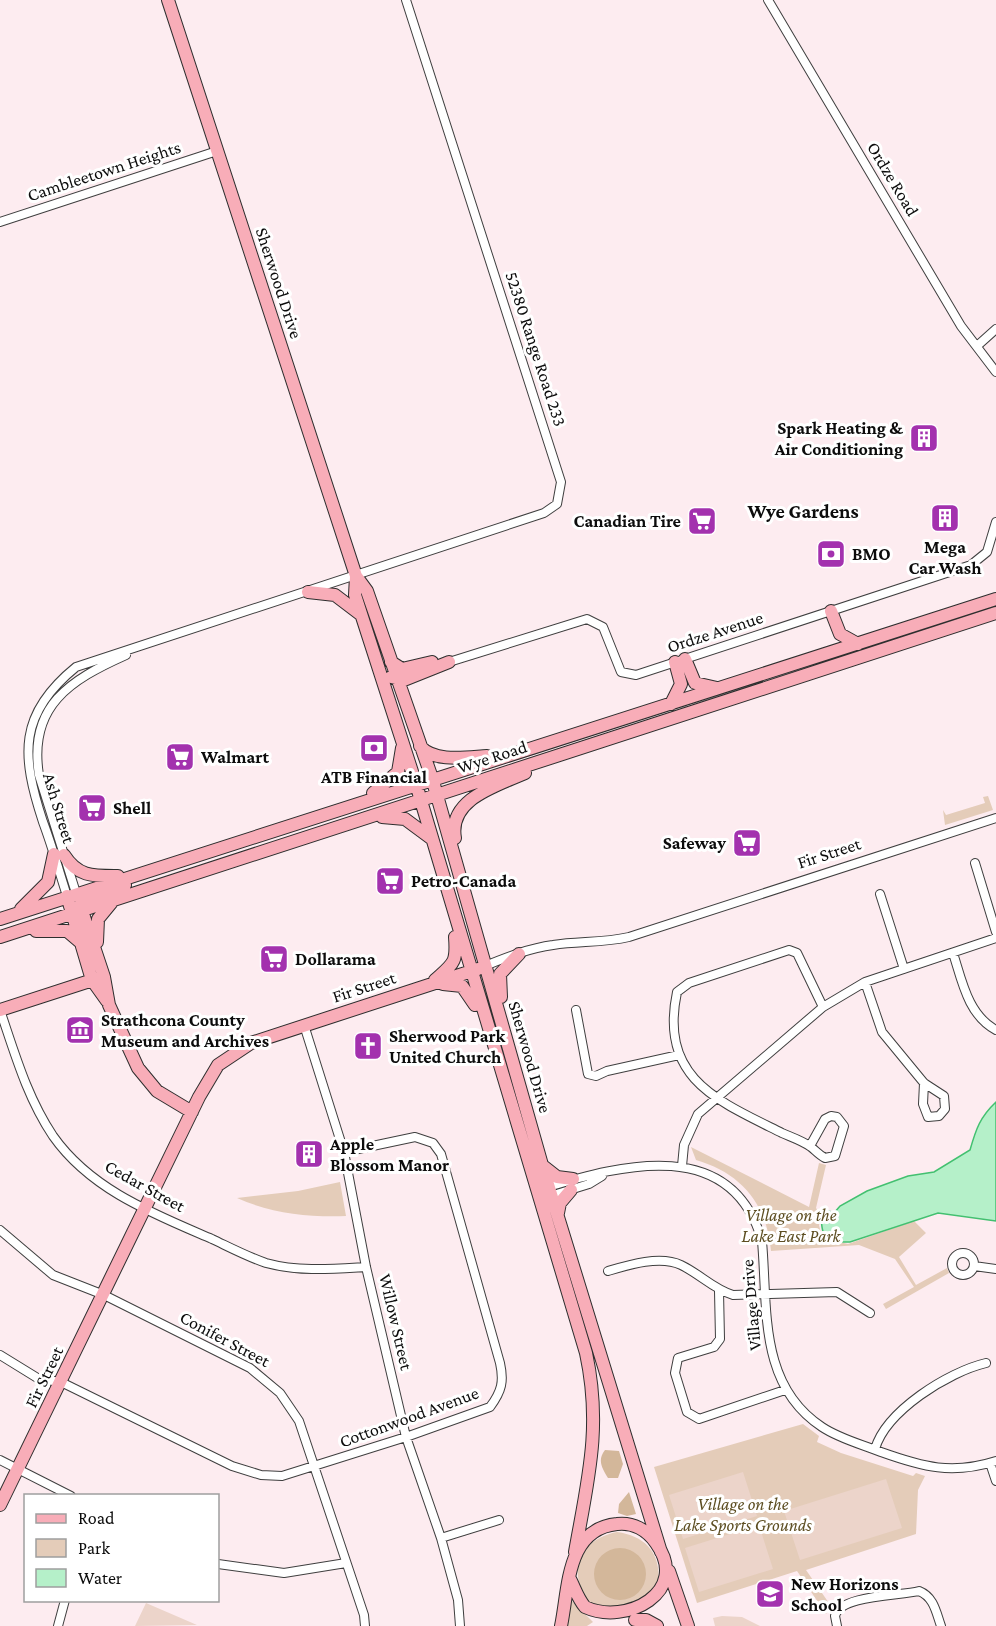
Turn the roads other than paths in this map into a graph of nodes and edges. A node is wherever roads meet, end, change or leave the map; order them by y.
1 (168, 0) edge
2 (406, 0) edge
3 (768, 0) edge
4 (217, 152) junction
5 (0, 222) edge
6 (996, 329) edge
7 (977, 346) junction
8 (996, 372) edge
9 (996, 522) edge
10 (356, 576) junction
11 (308, 592) junction
12 (996, 599) edge
13 (831, 611) junction
14 (996, 613) edge
15 (361, 616) junction
16 (369, 638) junction
17 (858, 644) junction
18 (680, 660) junction
19 (391, 662) junction
20 (448, 662) junction
21 (396, 679) junction
22 (721, 688) junction
23 (671, 704) junction
24 (402, 744) junction
25 (420, 746) junction
26 (578, 748) junction
27 (505, 755) junction
28 (432, 778) junction
29 (416, 784) junction
30 (436, 795) junction
31 (420, 801) junction
32 (359, 802) junction
33 (372, 817) junction
34 (996, 818) edge
35 (432, 839) junction
36 (59, 854) junction
37 (182, 859) junction
38 (975, 863) dead end
39 (128, 876) junction
40 (880, 894) dead end
41 (465, 898) junction
42 (114, 899) junction
43 (76, 903) junction
44 (453, 912) junction
45 (14, 914) junction
46 (0, 919) edge
47 (996, 932) edge
48 (4, 936) edge
49 (996, 938) edge
50 (82, 944) junction
51 (953, 953) junction
52 (519, 954) junction
53 (98, 958) junction
54 (485, 966) junction
55 (904, 969) junction
56 (471, 971) junction
57 (98, 978) junction
58 (865, 982) junction
59 (430, 984) junction
60 (823, 1007) junction
61 (0, 1010) edge
62 (576, 1010) dead end
63 (304, 1025) junction
64 (487, 1028) junction
65 (996, 1030) edge
66 (508, 1043) junction
67 (679, 1056) junction
68 (924, 1083) dead end
69 (717, 1096) junction
70 (192, 1112) junction
71 (810, 1146) junction
72 (344, 1152) junction
73 (542, 1165) junction
74 (682, 1166) junction
75 (572, 1184) junction
76 (550, 1191) junction
77 (537, 1195) junction
78 (144, 1209) junction
79 (558, 1217) junction
80 (0, 1230) edge
81 (974, 1266) dead end
82 (366, 1267) junction
83 (996, 1269) edge
84 (608, 1271) dead end
85 (718, 1291) junction
86 (104, 1295) junction
87 (767, 1295) junction
88 (870, 1313) dead end
89 (0, 1354) edge
90 (986, 1363) dead end
91 (61, 1382) junction
92 (785, 1390) junction
93 (406, 1437) junction
94 (875, 1449) junction
95 (0, 1460) edge
96 (993, 1462) edge
97 (316, 1467) junction
98 (18, 1469) junction
99 (996, 1481) edge
100 (66, 1494) edge
101 (0, 1505) edge
102 (499, 1520) dead end
103 (441, 1538) junction
104 (575, 1552) junction
105 (662, 1552) junction
106 (346, 1563) junction
107 (219, 1564) edge
108 (666, 1565) junction
109 (570, 1579) junction
110 (64, 1602) edge
111 (635, 1620) junction
112 (603, 1623) edge
113 (58, 1626) edge
114 (365, 1626) edge
115 (460, 1626) edge
116 (561, 1626) edge
117 (657, 1626) edge
118 (688, 1626) edge
119 (837, 1626) edge
120 (940, 1626) edge

1 - 4 main road, Sherwood Drive
2 - 10 street, 52380 Range Road 233
3 - 7 street, Ordze Road
4 - 5 street, Cambleetown Heights
4 - 10 main road, Sherwood Drive
6 - 7 street
7 - 8 street, Ordze Road
9 - 13 street, Ordze Avenue
10 - 11 street, Ash Street
10 - 15 main road, Sherwood Drive
10 - 19 main road, Sherwood Drive
11 - 15 main road
11 - 36 street, Ash Street
12 - 17 main road, Wye Road
13 - 17 main road
13 - 18 street, Ordze Avenue
14 - 26 main road, Wye Road
15 - 16 main road, Sherwood Drive
16 - 21 main road
16 - 24 main road, Sherwood Drive
17 - 22 main road, Wye Road
18 - 20 street, Ordze Avenue
18 - 22 main road
18 - 23 main road
19 - 20 main road
19 - 21 main road, Sherwood Drive
20 - 21 main road
21 - 25 main road, Sherwood Drive
22 - 23 main road, Wye Road
23 - 27 main road, Wye Road
24 - 29 main road, Sherwood Drive
24 - 32 main road
25 - 27 main road
25 - 28 main road, Sherwood Drive
26 - 30 main road, Wye Road
26 - 41 main road
27 - 28 main road, Wye Road
28 - 29 main road, Wye Road
28 - 30 main road, Sherwood Drive
29 - 31 main road, Sherwood Drive
29 - 32 main road, Wye Road
30 - 31 main road, Wye Road
30 - 41 main road, Sherwood Drive
31 - 33 main road, Wye Road
31 - 35 main road, Sherwood Drive
32 - 37 main road, Wye Road
33 - 35 main road
33 - 42 main road, Wye Road
34 - 52 street, Fir Street
35 - 44 main road, Sherwood Drive
36 - 39 main road
36 - 43 street, Ash Street
36 - 45 main road
37 - 39 main road, Wye Road
37 - 43 main road
38 - 47 street
39 - 43 main road, Wye Road
40 - 55 street
41 - 54 main road, Sherwood Drive
42 - 43 main road, Wye Road
42 - 53 main road
43 - 45 main road, Wye Road
43 - 48 main road, Wye Road
43 - 50 main road, Ash Street
43 - 53 main road, Ash Street
44 - 56 main road, Sherwood Drive
44 - 59 main road
45 - 46 main road, Wye Road
48 - 50 main road
49 - 51 street
50 - 57 main road, Ash Street
51 - 55 street
51 - 65 street
52 - 54 street, Fir Street
52 - 66 main road
53 - 57 main road, Ash Street
54 - 56 main road, Fir Street
54 - 66 main road, Sherwood Drive
55 - 58 street
56 - 59 main road, Fir Street
56 - 64 main road, Sherwood Drive
57 - 61 main road
57 - 70 main road, Ash Street
58 - 60 street
58 - 68 street
59 - 63 main road, Fir Street
59 - 64 main road
60 - 67 street
60 - 69 street
61 - 78 street, Cedar Street
62 - 67 street
63 - 70 main road, Fir Street
63 - 72 street, Willow Street
64 - 77 main road, Sherwood Drive
66 - 73 main road, Sherwood Drive
67 - 69 street
69 - 71 street
69 - 74 street
70 - 78 main road, Fir Street
71 - 71 street
72 - 82 street, Willow Street
72 - 93 street, Cottonwood Avenue
73 - 75 main road
73 - 76 main road, Sherwood Drive
74 - 75 street, Village Drive
74 - 87 street, Village Drive
75 - 76 street, Village Drive
75 - 79 main road
76 - 77 street, Village Drive
76 - 79 main road, Sherwood Drive
77 - 104 main road, Sherwood Drive
78 - 82 street, Cedar Street
78 - 86 main road, Fir Street
79 - 105 main road, Sherwood Drive
80 - 86 street, Conifer Street
81 - 83 street
82 - 93 street, Willow Street
84 - 85 street
85 - 87 street
85 - 92 street
86 - 91 main road, Fir Street
86 - 97 street, Conifer Street
87 - 88 street
87 - 92 street, Village Drive
89 - 91 street, Cottonwood Avenue
90 - 94 street
91 - 97 street, Cottonwood Avenue
91 - 98 main road, Fir Street
92 - 94 street, Village Drive
93 - 97 street, Cottonwood Avenue
93 - 103 street, Willow Street
94 - 96 street, Village Drive
95 - 98 street
96 - 99 street
97 - 106 street, Conifer Street
98 - 100 street
98 - 101 main road, Fir Street
102 - 103 street
103 - 115 street, Willow Street
104 - 105 main road
104 - 109 main road
105 - 108 main road
106 - 107 street
106 - 114 street, Conifer Street
108 - 111 main road
108 - 118 main road
109 - 112 main road
109 - 116 main road
110 - 113 street
111 - 112 main road
111 - 117 main road
119 - 120 street

